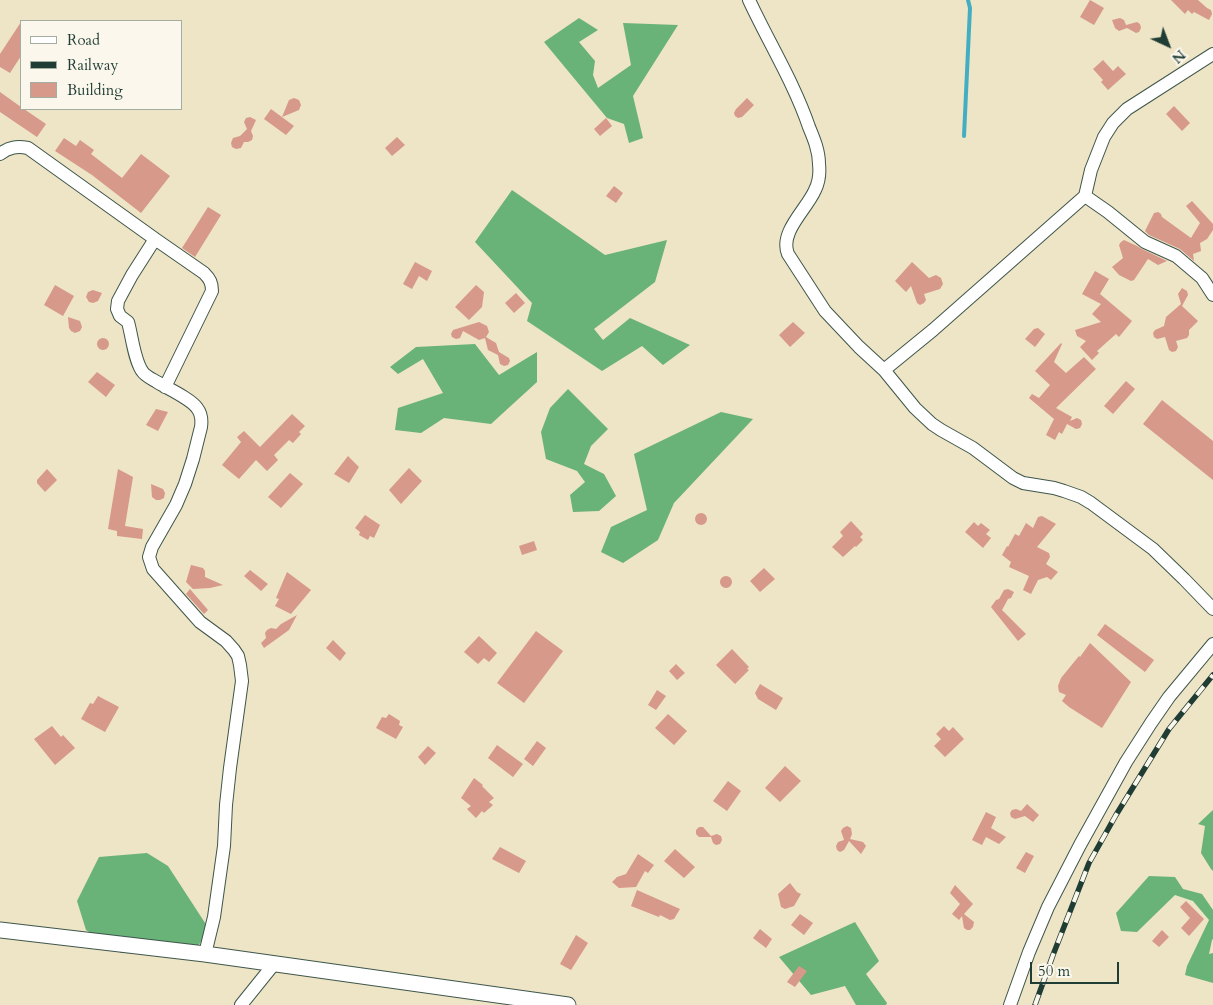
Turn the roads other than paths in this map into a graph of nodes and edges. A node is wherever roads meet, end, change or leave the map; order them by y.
1 (749, 0) edge
2 (1213, 54) edge
3 (0, 154) edge
4 (1085, 196) junction
5 (155, 239) junction
6 (1213, 295) edge
7 (884, 370) junction
8 (165, 387) junction
9 (1213, 610) edge
10 (1213, 644) edge
11 (0, 930) edge
12 (205, 954) junction
13 (274, 964) junction
14 (241, 1005) edge
15 (568, 1005) edge
16 (1010, 1005) edge

1 - 7 street
2 - 4 street
3 - 5 street
4 - 6 street
4 - 7 street
5 - 8 street
5 - 8 street
7 - 9 street
8 - 12 street
10 - 16 street
11 - 12 street
12 - 13 street
13 - 14 street
13 - 15 street

